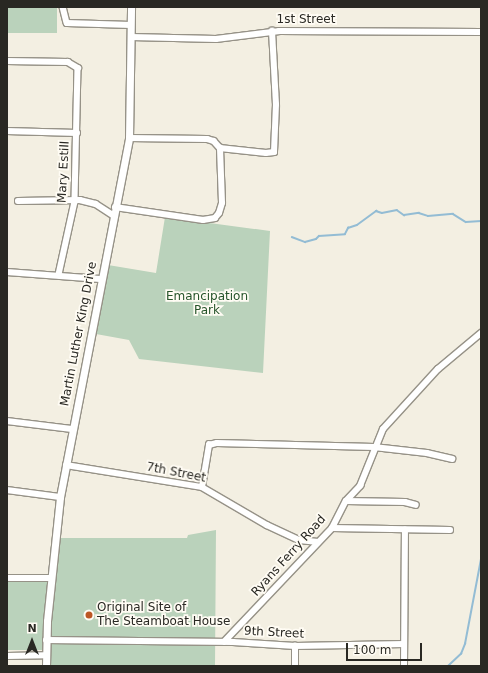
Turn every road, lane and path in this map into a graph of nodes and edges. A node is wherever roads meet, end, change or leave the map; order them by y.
1 (63, 7) edge
2 (132, 7) edge
3 (131, 25) junction
4 (272, 31) junction
5 (481, 32) edge
6 (131, 37) junction
7 (7, 61) edge
8 (7, 132) edge
9 (77, 133) junction
10 (129, 138) junction
11 (220, 148) junction
12 (18, 201) dead end
13 (75, 202) junction
14 (115, 207) junction
15 (113, 215) junction
16 (7, 272) edge
17 (59, 275) junction
18 (100, 279) junction
19 (481, 333) edge
20 (7, 421) edge
21 (72, 429) junction
22 (374, 447) junction
23 (452, 459) dead end
24 (66, 465) junction
25 (202, 487) junction
26 (7, 490) edge
27 (60, 497) junction
28 (346, 501) junction
29 (416, 505) dead end
30 (332, 528) junction
31 (406, 530) junction
32 (450, 530) dead end
33 (318, 542) junction
34 (7, 578) edge
35 (50, 578) junction
36 (46, 640) junction
37 (224, 642) junction
38 (404, 644) junction
39 (295, 646) junction
40 (46, 655) junction
41 (7, 656) edge
42 (46, 666) edge
43 (295, 666) edge
44 (404, 666) edge

1 - 3 street
2 - 3 street, Martin Luther King Drive
3 - 6 street, Martin Luther King Drive
4 - 5 street, 1st Street
4 - 6 street, 1st Street
4 - 11 street
6 - 10 street, Martin Luther King Drive
7 - 9 street, Mary Estill
8 - 9 street
9 - 13 street, Mary Estill
10 - 11 street
10 - 14 street, Martin Luther King Drive
11 - 14 street
12 - 13 street
13 - 15 street
13 - 17 street, Mary Estill
14 - 15 street, Martin Luther King Drive
15 - 18 street, Martin Luther King Drive
16 - 17 street
17 - 18 street
18 - 21 street, Martin Luther King Drive
19 - 22 street, Ryans Ferry Road
20 - 21 street
21 - 24 street, Martin Luther King Drive
22 - 23 street
22 - 25 street
22 - 28 street, Ryans Ferry Road
24 - 25 street, 7th Street
24 - 27 street, Martin Luther King Drive
25 - 33 street, 7th Street
26 - 27 street
27 - 35 street, Martin Luther King Drive
28 - 29 street
28 - 30 street, Ryans Ferry Road
30 - 31 street
30 - 33 street, Ryans Ferry Road
31 - 32 street
31 - 38 street
33 - 37 street, Ryans Ferry Road
34 - 35 street
35 - 36 street, Martin Luther King Drive
36 - 37 street, 9th Street
36 - 40 street, Martin Luther King Drive
37 - 39 street, 9th Street
38 - 39 street, 9th Street
38 - 44 street
39 - 43 street
40 - 41 street
40 - 42 street, Martin Luther King Drive

